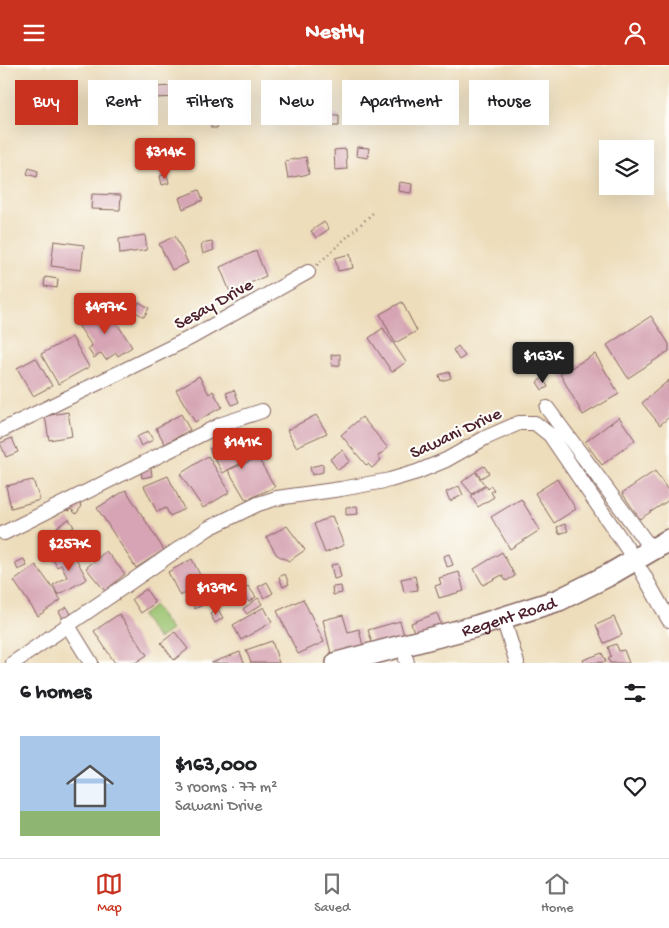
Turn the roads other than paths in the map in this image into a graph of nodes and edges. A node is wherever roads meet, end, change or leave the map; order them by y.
1 (308, 272) road end
2 (547, 408) dead end
3 (262, 411) dead end
4 (0, 431) edge
5 (1, 532) edge
6 (653, 555) edge
7 (669, 620) edge
8 (67, 624) junction
9 (505, 624) junction
10 (402, 662) edge
11 (13, 663) edge
12 (91, 663) edge
13 (337, 663) edge
14 (517, 663) edge

1 - 4 street, Sesay Drive
2 - 6 street
3 - 5 street
6 - 7 street
6 - 8 street, Sawani Drive
6 - 9 main road, Regent Road
8 - 11 street, Sawani Drive
8 - 12 street
9 - 10 main road, Regent Road
9 - 13 main road, Regent Road
9 - 14 street

